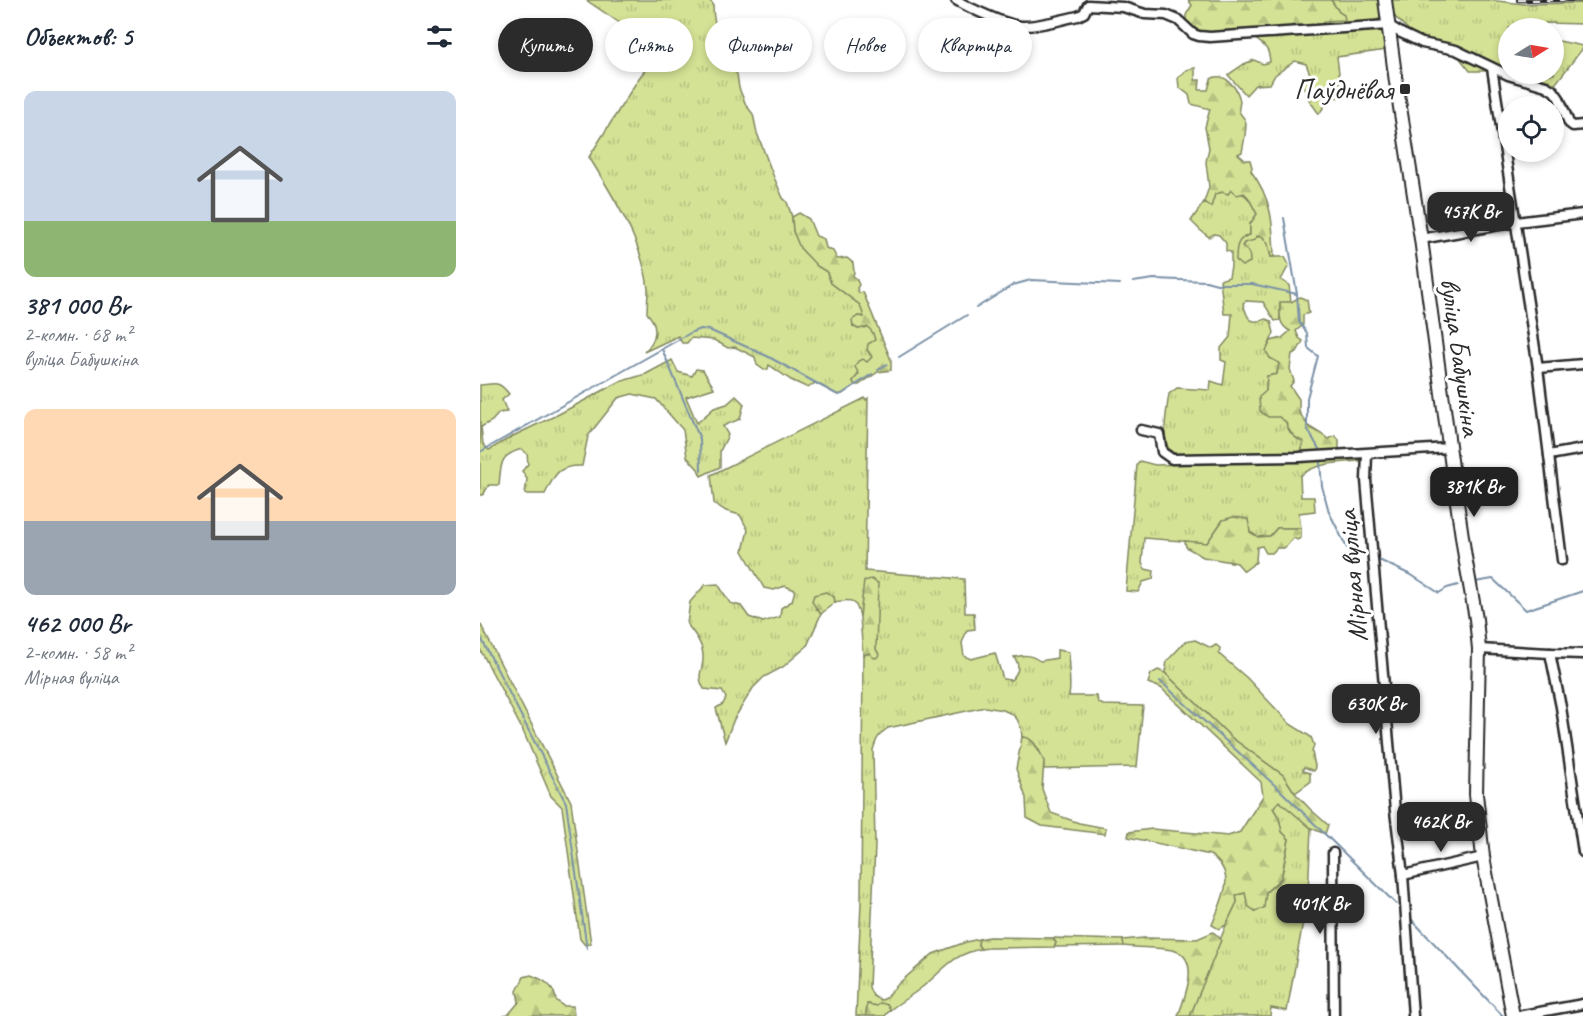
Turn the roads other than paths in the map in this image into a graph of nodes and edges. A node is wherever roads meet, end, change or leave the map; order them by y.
1 (956, 0) edge
2 (1384, 0) edge
3 (1388, 25) junction
4 (1492, 68) junction
5 (1583, 125) edge
6 (1583, 214) edge
7 (1516, 222) junction
8 (1421, 238) junction
9 (1583, 364) edge
10 (1538, 368) junction
11 (1141, 430) dead end
12 (1449, 448) junction
13 (1583, 449) edge
14 (1367, 454) junction
15 (1550, 455) junction
16 (1562, 560) dead end
17 (1479, 649) junction
18 (1550, 653) junction
19 (1583, 654) edge
20 (1583, 852) edge
21 (1333, 853) dead end
22 (1483, 857) junction
23 (1403, 875) junction
24 (1583, 1004) edge
25 (1334, 1016) edge
26 (1413, 1016) edge
27 (1513, 1016) edge
28 (1518, 1016) edge

1 - 3 street
2 - 3 street, вуліца Бабушкіна
3 - 4 street
3 - 8 street, вуліца Бабушкіна
4 - 5 street
4 - 7 street
6 - 7 street
7 - 8 street
7 - 10 street
8 - 12 street, вуліца Бабушкіна
9 - 10 street
10 - 15 street
11 - 14 street
12 - 14 street
12 - 17 street, вуліца Бабушкіна
13 - 15 street
14 - 23 street, Мірная вуліца
15 - 16 street
17 - 18 street
17 - 22 street, вуліца Бабушкіна
18 - 19 street
18 - 20 street
21 - 25 street
22 - 23 street
22 - 27 street, вуліца Бабушкіна
23 - 26 street, Мірная вуліца
24 - 28 street

